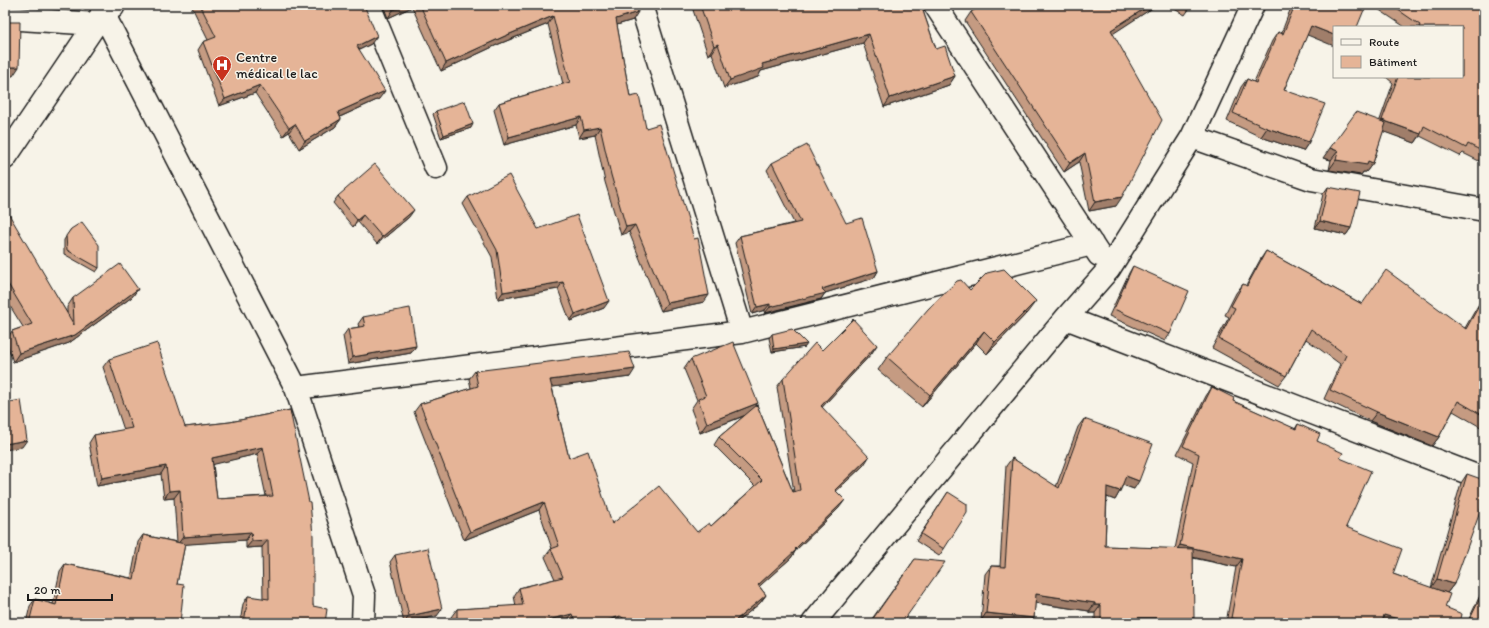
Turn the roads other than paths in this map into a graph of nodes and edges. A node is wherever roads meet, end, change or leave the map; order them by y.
1 (369, 5) edge
2 (641, 5) edge
3 (935, 5) edge
4 (1253, 5) edge
5 (104, 12) edge
6 (5, 18) edge
7 (1192, 137) junction
8 (5, 158) edge
9 (436, 168) dead end
10 (1484, 210) edge
11 (1092, 244) junction
12 (1109, 269) junction
13 (1066, 318) junction
14 (742, 332) junction
15 (296, 388) junction
16 (1484, 480) edge
17 (363, 623) edge
18 (813, 623) edge

1 - 9 street
2 - 14 street
3 - 11 street
4 - 7 street
5 - 6 street
5 - 8 street
5 - 15 street
7 - 10 street
7 - 12 street
11 - 12 street
11 - 14 street
12 - 13 street
13 - 16 street
13 - 18 street
14 - 15 street
15 - 17 street

